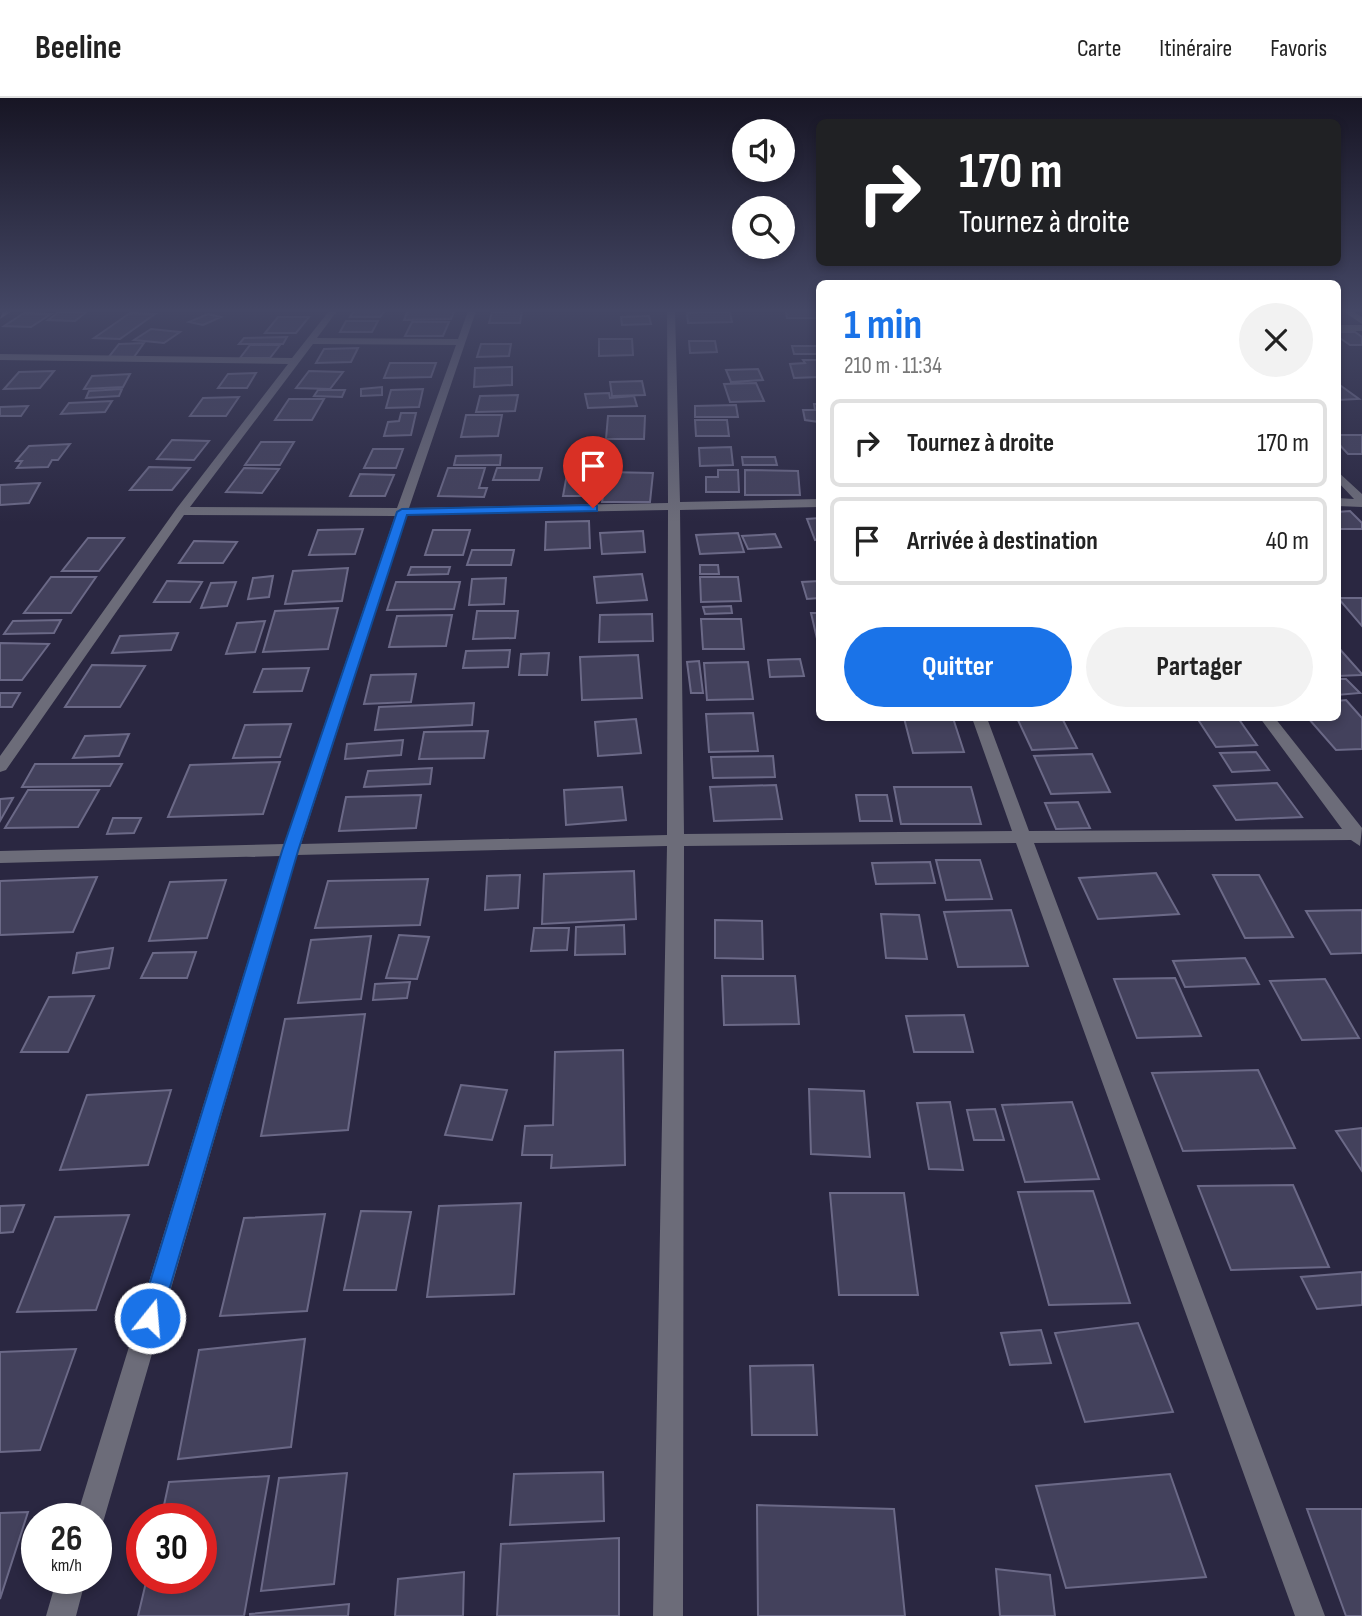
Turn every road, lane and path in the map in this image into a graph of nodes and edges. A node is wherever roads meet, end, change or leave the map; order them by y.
1 (277, 382) edge
2 (449, 382) edge
3 (673, 382) edge
4 (1341, 478) edge
5 (1341, 502) edge
6 (1362, 502) edge
7 (816, 503) edge
8 (676, 507) junction
9 (181, 511) junction
10 (402, 512) junction
11 (980, 721) edge
12 (1269, 721) edge
13 (0, 767) edge
14 (1022, 837) junction
15 (1360, 837) edge
16 (676, 839) junction
17 (290, 851) junction
18 (0, 857) edge
19 (95, 1503) edge
20 (67, 1594) edge
21 (61, 1616) edge
22 (668, 1616) edge
23 (1310, 1616) edge

1 - 9 street
2 - 10 street
3 - 8 street
4 - 6 street
5 - 6 street
7 - 8 street
8 - 10 street
8 - 16 street
9 - 10 street
9 - 13 street
10 - 17 street
11 - 14 street
12 - 15 street
14 - 15 street
14 - 16 street
14 - 23 street
16 - 17 street
16 - 22 street
17 - 18 street
17 - 19 street
20 - 21 street

